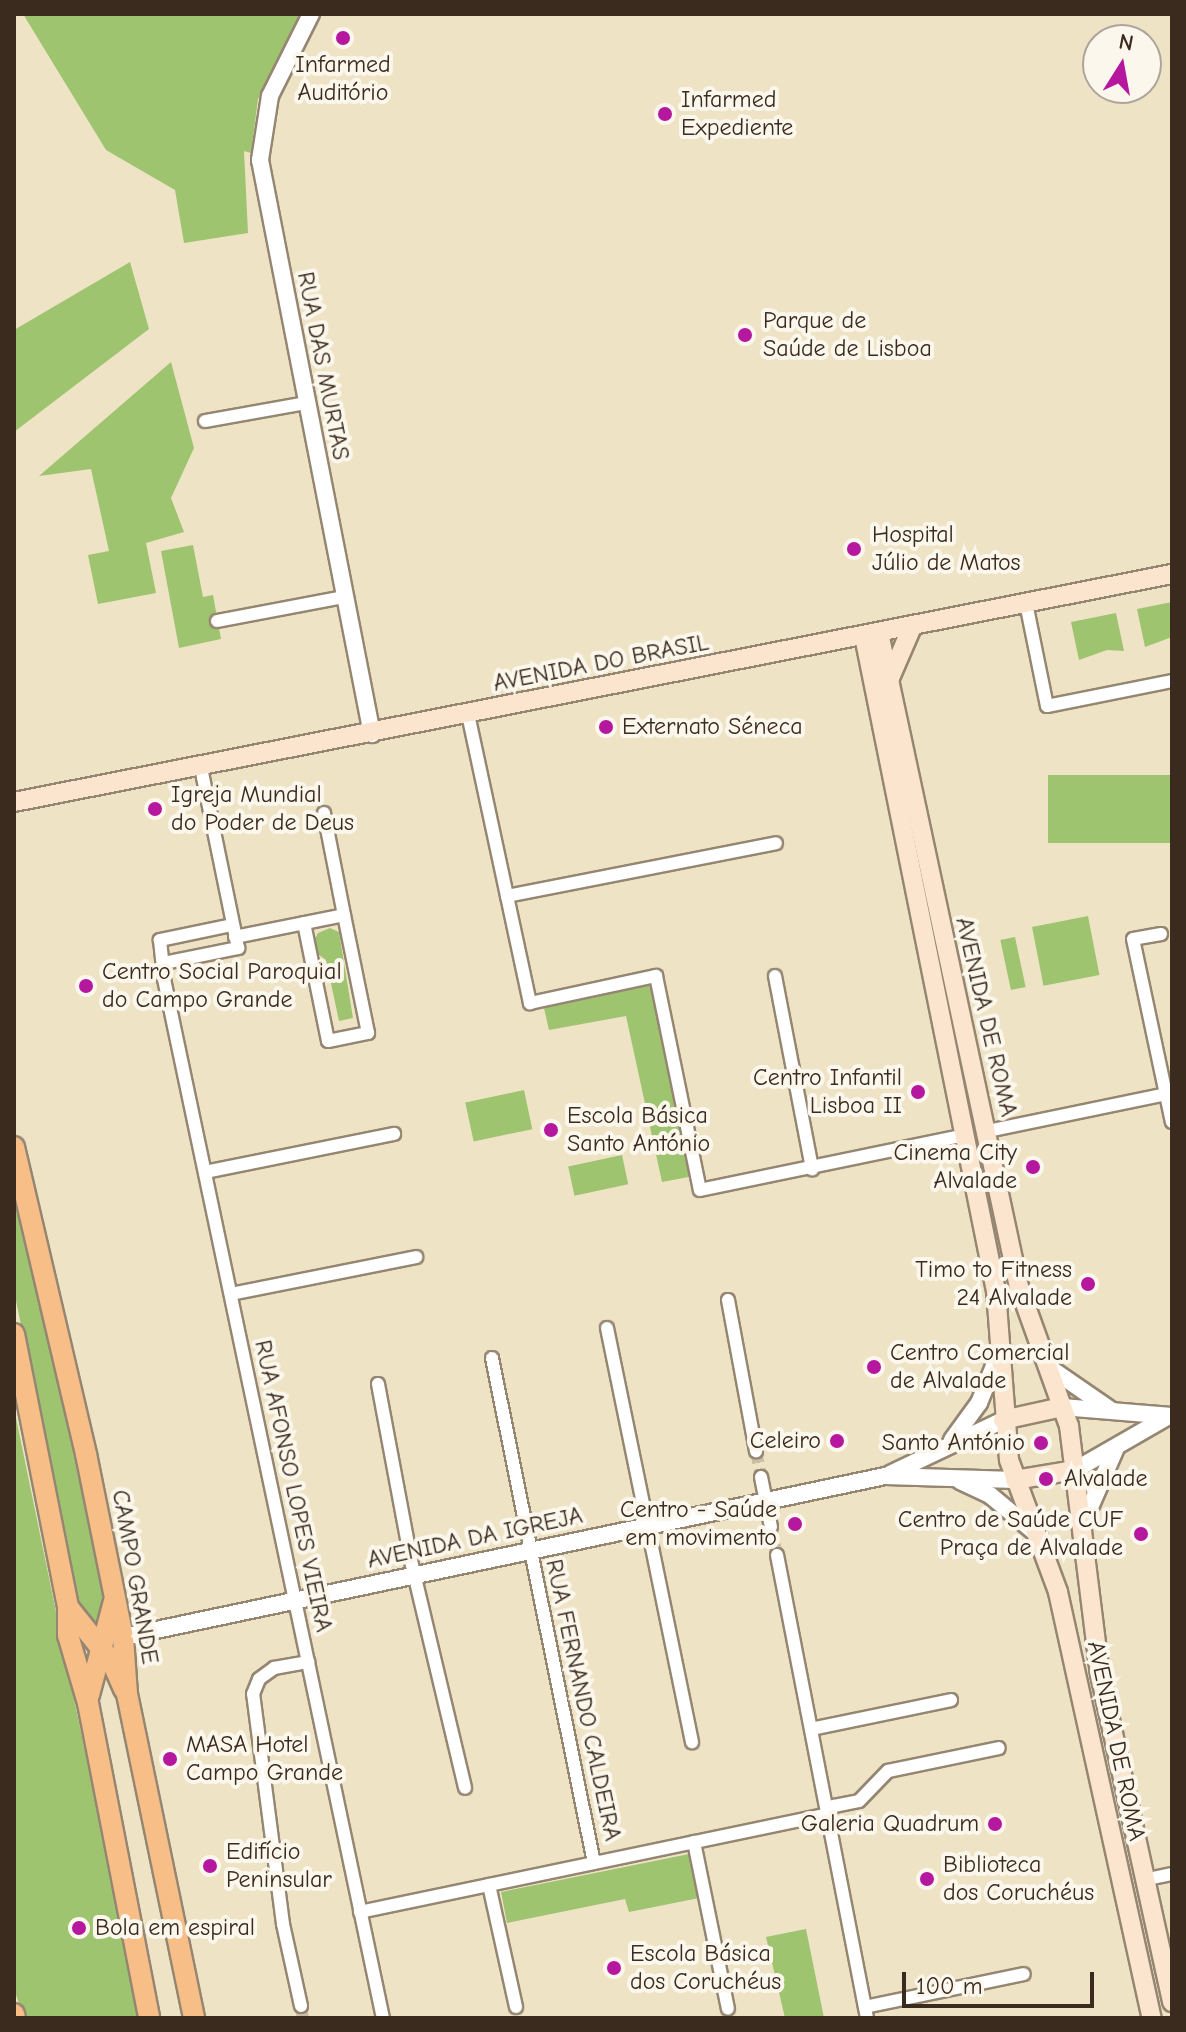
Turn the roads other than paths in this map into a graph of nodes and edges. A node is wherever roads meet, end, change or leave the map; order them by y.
1 (311, 14) edge
2 (306, 403) junction
3 (205, 421) dead end
4 (1172, 574) edge
5 (344, 597) junction
6 (1026, 603) junction
7 (217, 621) dead end
8 (912, 627) junction
9 (871, 635) junction
10 (890, 678) junction
11 (1172, 681) edge
12 (468, 714) junction
13 (372, 734) junction
14 (201, 768) junction
15 (39, 801) junction
16 (14, 802) edge
17 (14, 811) edge
18 (324, 813) dead end
19 (776, 843) dead end
20 (507, 896) junction
21 (344, 915) junction
22 (304, 923) junction
23 (234, 931) junction
24 (1161, 934) dead end
25 (164, 963) junction
26 (775, 976) dead end
27 (1169, 1093) edge
28 (1172, 1122) edge
29 (988, 1131) junction
30 (394, 1134) dead end
31 (966, 1135) junction
32 (14, 1147) edge
33 (812, 1169) junction
34 (205, 1172) junction
35 (416, 1257) dead end
36 (231, 1294) junction
37 (728, 1300) dead end
38 (607, 1328) dead end
39 (14, 1334) edge
40 (998, 1356) junction
41 (492, 1358) dead end
42 (1050, 1368) junction
43 (378, 1384) dead end
44 (1062, 1407) junction
45 (1120, 1415) junction
46 (1170, 1416) edge
47 (1003, 1420) junction
48 (1116, 1448) junction
49 (942, 1450) junction
50 (756, 1451) tunnel mouth
51 (1075, 1470) junction
52 (885, 1476) junction
53 (947, 1476) junction
54 (761, 1477) tunnel mouth
55 (1015, 1480) junction
56 (766, 1501) junction
57 (645, 1526) junction
58 (771, 1527) tunnel mouth
59 (1080, 1529) junction
60 (1038, 1535) junction
61 (530, 1550) junction
62 (777, 1555) tunnel mouth
63 (414, 1575) junction
64 (295, 1600) junction
65 (114, 1601) junction
66 (68, 1607) junction
67 (123, 1637) junction
68 (98, 1646) junction
69 (308, 1662) junction
70 (127, 1694) junction
71 (951, 1700) dead end
72 (88, 1703) junction
73 (811, 1729) junction
74 (692, 1742) dead end
75 (999, 1748) dead end
76 (465, 1788) dead end
77 (825, 1815) junction
78 (694, 1842) junction
79 (594, 1863) junction
80 (1172, 1874) edge
81 (1143, 1880) junction
82 (489, 1885) junction
83 (1123, 1885) junction
84 (360, 1912) junction
85 (1024, 1974) dead end
86 (1172, 2002) edge
87 (301, 2006) tunnel mouth
88 (516, 2007) dead end
89 (728, 2009) dead end
90 (866, 2012) edge
91 (149, 2018) edge
92 (194, 2018) edge
93 (383, 2018) edge
94 (1152, 2018) edge

1 - 2 street, RUA DAS MURTAS
2 - 3 street
2 - 5 street, RUA DAS MURTAS
4 - 6 main road, AVENIDA DO BRASIL
5 - 7 street
5 - 13 street, RUA DAS MURTAS
6 - 8 main road, AVENIDA DO BRASIL
6 - 11 street
8 - 9 main road, AVENIDA DO BRASIL
8 - 10 main road
9 - 10 main road, AVENIDA DE ROMA
9 - 12 main road, AVENIDA DO BRASIL
9 - 31 main road, AVENIDA DE ROMA
10 - 29 main road, AVENIDA DE ROMA
12 - 13 main road, AVENIDA DO BRASIL
12 - 20 street
13 - 14 main road, AVENIDA DO BRASIL
14 - 15 main road, AVENIDA DO BRASIL
14 - 23 street
15 - 16 main road, AVENIDA DO BRASIL
15 - 17 main road, AVENIDA DO BRASIL
18 - 21 street
19 - 20 street
20 - 33 street
21 - 22 street
21 - 22 street
22 - 23 street
23 - 25 street
23 - 25 street
24 - 27 street
25 - 34 street, RUA AFONSO LOPES VIEIRA
26 - 33 street
27 - 28 street
27 - 29 street
29 - 31 main road
29 - 42 main road, AVENIDA DE ROMA
30 - 34 street
31 - 33 street
31 - 40 main road, AVENIDA DE ROMA
32 - 65 main road, CAMPO GRANDE
34 - 36 street, RUA AFONSO LOPES VIEIRA
35 - 36 street
36 - 64 street, RUA AFONSO LOPES VIEIRA
37 - 50 street
38 - 57 street
39 - 66 main road
40 - 47 main road, AVENIDA DE ROMA
40 - 49 street
41 - 61 street, RUA FERNANDO CALDEIRA
42 - 44 main road, AVENIDA DE ROMA
42 - 45 street
43 - 63 street
44 - 45 street
44 - 47 main road
44 - 51 main road, AVENIDA DE ROMA
45 - 46 street
46 - 48 street
47 - 49 street, AVENIDA DA IGREJA
47 - 55 main road, AVENIDA DE ROMA
48 - 51 street
48 - 59 street
49 - 52 street, AVENIDA DA IGREJA
51 - 55 main road
51 - 59 main road, AVENIDA DE ROMA
52 - 53 street, AVENIDA DA IGREJA
52 - 56 street, AVENIDA DA IGREJA
53 - 55 street, AVENIDA DA IGREJA
53 - 60 street
54 - 56 street
55 - 60 main road, AVENIDA DE ROMA
56 - 57 street, AVENIDA DA IGREJA
56 - 58 street
57 - 61 street, AVENIDA DA IGREJA
57 - 74 street
59 - 81 main road, AVENIDA DE ROMA
60 - 83 main road, AVENIDA DE ROMA
61 - 63 street, AVENIDA DA IGREJA
61 - 79 street, RUA FERNANDO CALDEIRA
62 - 73 street
63 - 64 street, AVENIDA DA IGREJA
63 - 76 street
64 - 67 street, AVENIDA DA IGREJA
64 - 69 street, RUA AFONSO LOPES VIEIRA
65 - 67 main road, CAMPO GRANDE
65 - 68 main road
66 - 68 main road
66 - 72 main road
67 - 68 main road
67 - 70 main road, CAMPO GRANDE
68 - 70 main road
68 - 72 main road
69 - 84 street, RUA AFONSO LOPES VIEIRA
69 - 87 street
70 - 92 main road, CAMPO GRANDE
71 - 73 street
72 - 91 main road
73 - 77 street
75 - 77 street
77 - 78 street
77 - 90 street
78 - 79 street
78 - 89 street
79 - 82 street
80 - 81 street
81 - 83 main road
81 - 86 main road, AVENIDA DE ROMA
82 - 84 street
82 - 88 street
83 - 94 main road, AVENIDA DE ROMA
84 - 93 street, RUA AFONSO LOPES VIEIRA
85 - 90 street

